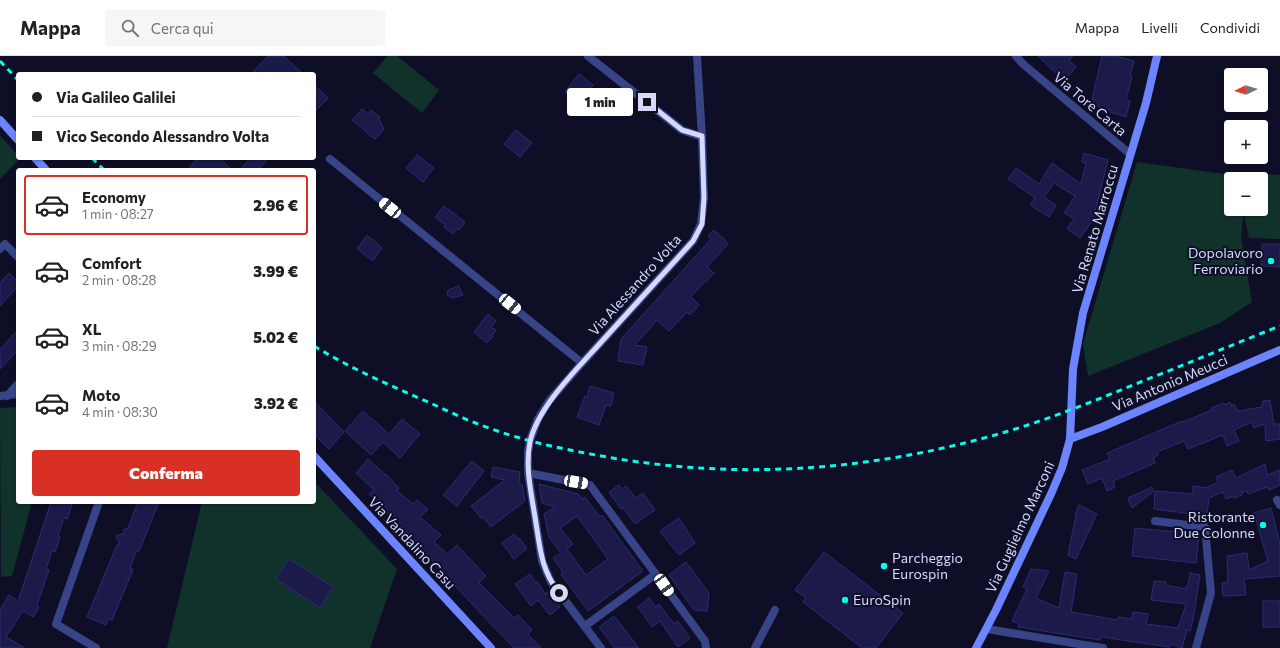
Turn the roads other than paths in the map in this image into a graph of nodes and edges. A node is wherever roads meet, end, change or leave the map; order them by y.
1 (588, 56) edge
2 (697, 56) edge
3 (1016, 56) edge
4 (1157, 56) edge
5 (0, 120) edge
6 (702, 136) junction
7 (16, 138) edge
8 (1130, 154) junction
9 (330, 159) dead end
10 (37, 160) edge
11 (44, 168) edge
12 (0, 249) edge
13 (16, 255) edge
14 (1280, 350) edge
15 (582, 363) junction
16 (16, 386) edge
17 (16, 394) edge
18 (4, 396) edge
19 (1071, 411) joint
20 (1070, 438) junction
21 (316, 458) edge
22 (528, 473) junction
23 (98, 504) edge
24 (1155, 521) dead end
25 (656, 574) junction
26 (776, 610) dead end
27 (585, 626) junction
28 (987, 629) junction
29 (96, 648) edge
30 (491, 648) edge
31 (601, 648) edge
32 (706, 648) edge
33 (755, 648) edge
34 (976, 648) edge
35 (1103, 648) edge
36 (1196, 648) edge

1 - 6 street
2 - 6 street, Via Alessandro Volta
3 - 8 street, Via Tore Carta
4 - 8 main road, Via Renato Marroccu
5 - 7 main road
6 - 15 street, Via Alessandro Volta
8 - 19 main road, Via Renato Marroccu
9 - 15 street
10 - 11 main road
12 - 13 street
14 - 20 main road, Via Antonio Meucci
15 - 22 street, Via Alessandro Volta
16 - 18 street
17 - 18 street
19 - 20 main road, Via Guglielmo Marconi
20 - 28 main road, Via Guglielmo Marconi
21 - 30 main road, Via Vandalino Casu
22 - 25 street
22 - 27 street, Via Alessandro Volta
23 - 29 street
24 - 36 street
25 - 27 street
25 - 32 street
26 - 33 street
27 - 31 street, Via Alessandro Volta
28 - 34 main road, Via Guglielmo Marconi
28 - 35 street

